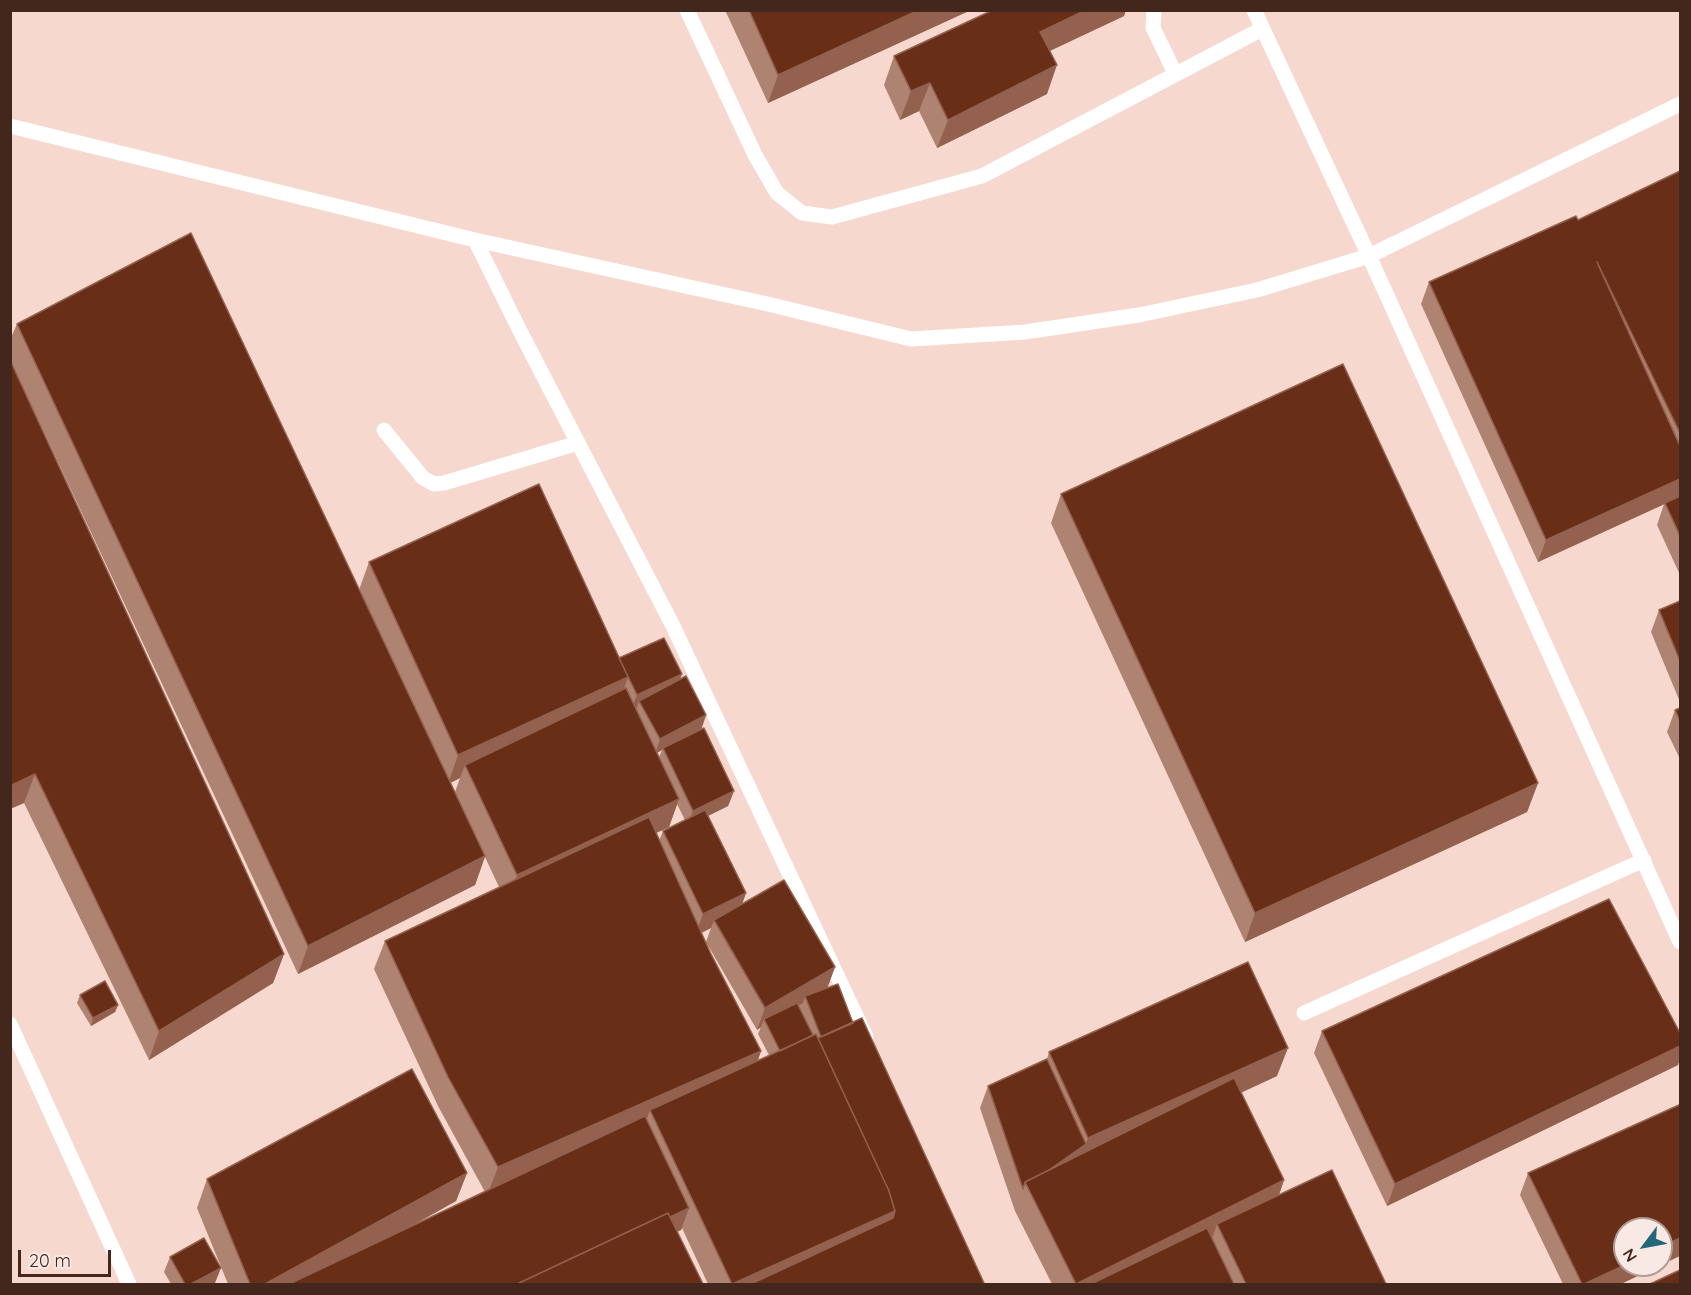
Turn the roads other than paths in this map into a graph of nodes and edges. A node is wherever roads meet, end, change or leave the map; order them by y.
1 (687, 10) edge
2 (1154, 10) edge
3 (1254, 10) edge
4 (1262, 29) junction
5 (1175, 73) junction
6 (1680, 104) edge
7 (10, 126) edge
8 (475, 240) junction
9 (1369, 256) junction
10 (384, 430) dead end
11 (579, 443) junction
12 (1644, 860) junction
13 (1680, 942) edge
14 (1304, 1013) dead end
15 (10, 1024) edge
16 (871, 1049) edge
17 (129, 1284) edge

1 - 5 lane
2 - 5 lane
3 - 4 lane
4 - 5 lane
4 - 9 lane
6 - 9 lane
7 - 8 lane
8 - 9 lane
8 - 11 lane
9 - 12 lane
10 - 11 lane
11 - 16 lane
12 - 13 lane
12 - 14 lane
15 - 17 lane

